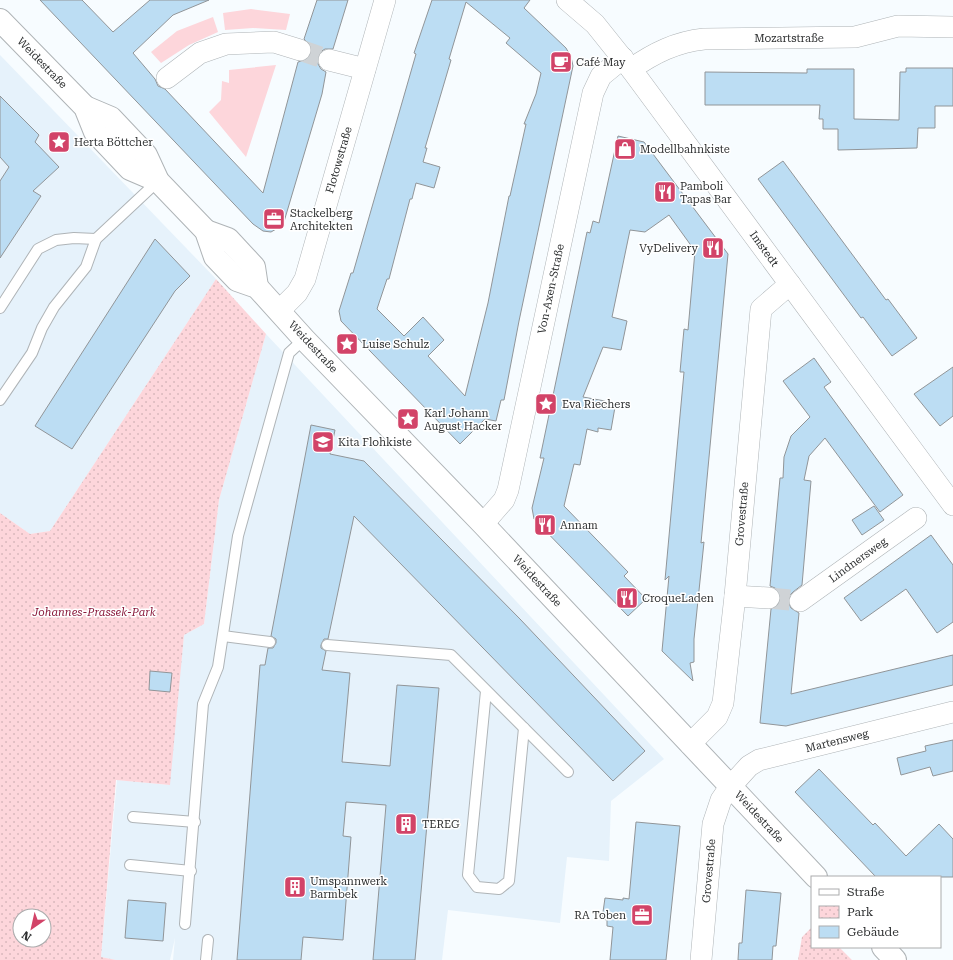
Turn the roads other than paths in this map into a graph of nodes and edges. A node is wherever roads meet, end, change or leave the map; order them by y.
1 (385, 0) edge
2 (567, 0) edge
3 (0, 20) edge
4 (953, 27) edge
5 (300, 50) tunnel mouth
6 (329, 60) tunnel mouth
7 (627, 63) junction
8 (365, 69) junction
9 (167, 78) dead end
10 (158, 181) junction
11 (96, 239) junction
12 (790, 284) junction
13 (0, 308) edge
14 (279, 311) junction
15 (304, 339) junction
16 (0, 400) edge
17 (953, 505) edge
18 (916, 518) dead end
19 (483, 524) junction
20 (735, 596) junction
21 (769, 598) tunnel mouth
22 (800, 601) tunnel mouth
23 (223, 636) junction
24 (270, 642) dead end
25 (327, 645) dead end
26 (486, 691) junction
27 (953, 712) edge
28 (524, 728) junction
29 (690, 744) junction
30 (568, 772) dead end
31 (730, 787) junction
32 (133, 817) dead end
33 (195, 822) junction
34 (130, 865) dead end
35 (191, 871) junction
36 (815, 876) edge
37 (185, 924) dead end
38 (208, 940) dead end
39 (884, 948) edge
40 (206, 960) edge
41 (701, 960) edge
42 (895, 960) edge

1 - 8 street, Flotowstraße
2 - 7 street, Imstedt
3 - 10 street, Weidestraße
4 - 7 street, Mozartstraße
5 - 9 street
6 - 8 street
7 - 12 street, Imstedt
7 - 19 street, Von-Axen-Straße
8 - 14 street, Flotowstraße
10 - 11 lane
10 - 14 street, Weidestraße
11 - 13 lane
11 - 16 lane
12 - 17 street, Imstedt
12 - 20 street, Grovestraße
14 - 15 street, Weidestraße
15 - 19 street, Weidestraße
15 - 23 lane
18 - 22 street, Lindnersweg
19 - 29 street, Weidestraße
20 - 21 street
20 - 29 street, Grovestraße
23 - 24 lane
23 - 33 lane
25 - 26 lane
26 - 28 lane
26 - 28 lane
27 - 31 street, Martensweg
28 - 30 lane
29 - 31 street, Weidestraße
31 - 36 street, Weidestraße
31 - 41 street, Grovestraße
32 - 33 lane
33 - 35 lane
34 - 35 lane
35 - 37 lane
38 - 40 lane
39 - 42 street

